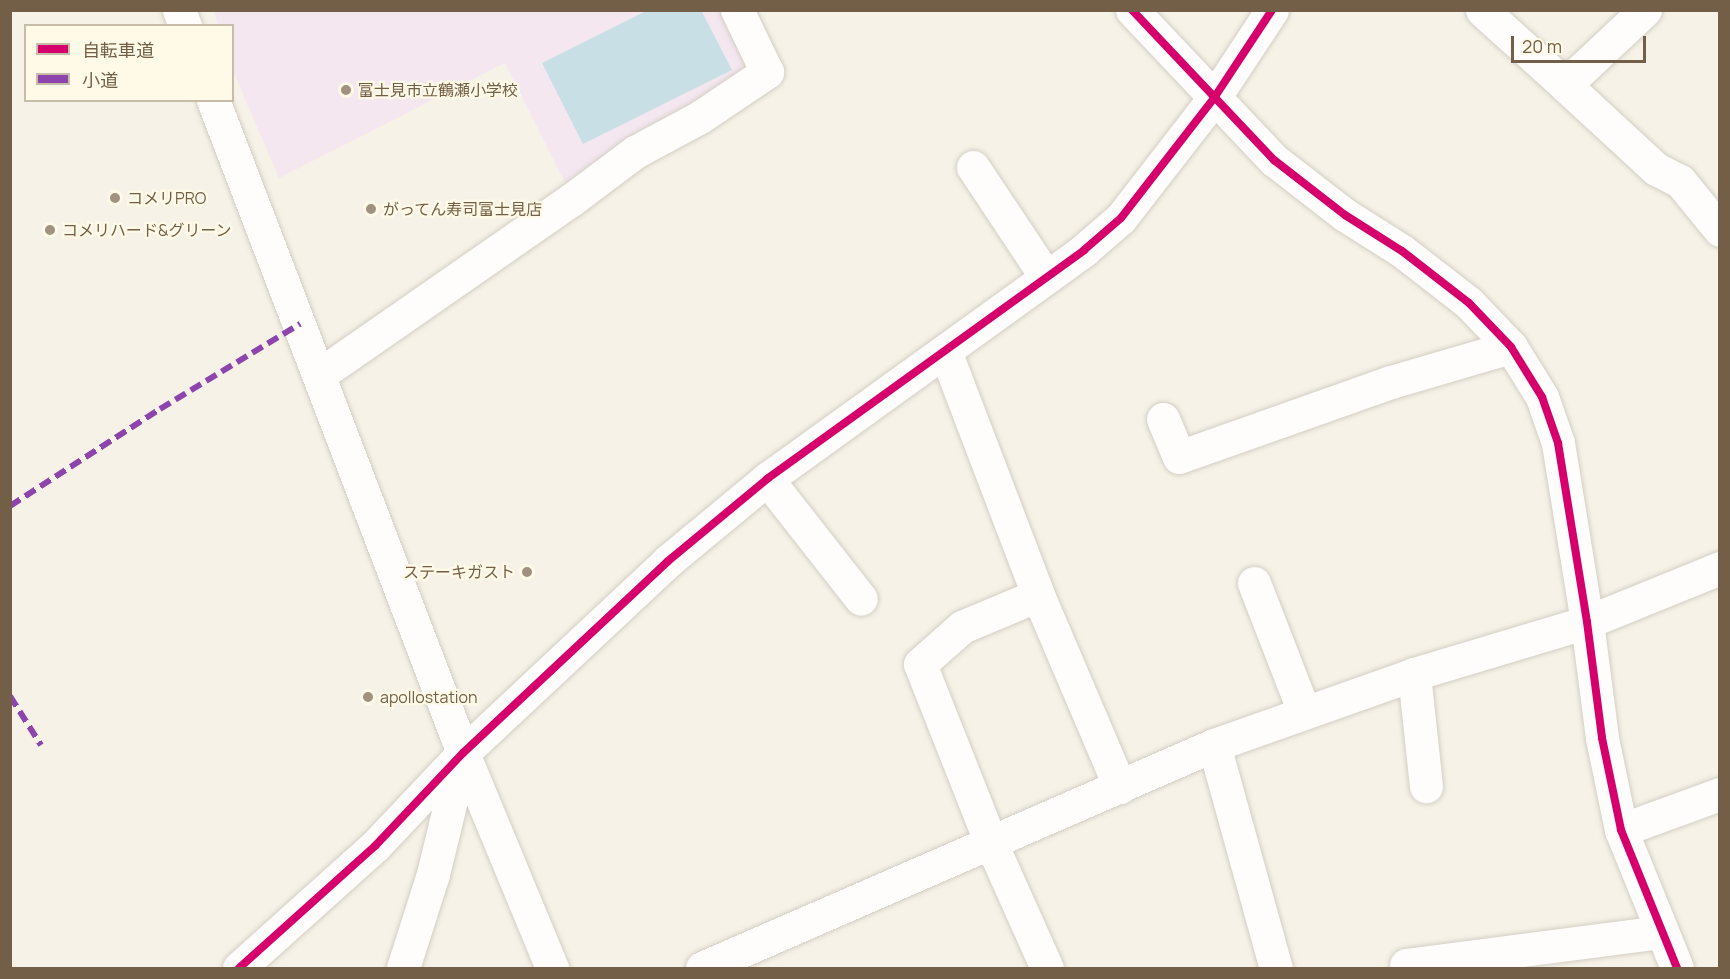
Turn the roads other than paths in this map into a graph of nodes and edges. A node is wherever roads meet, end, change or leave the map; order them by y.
1 (737, 10) edge
2 (1132, 10) edge
3 (1272, 10) edge
4 (1482, 10) edge
5 (1645, 10) edge
6 (1564, 85) junction
7 (1214, 98) junction
8 (214, 102) edge
9 (973, 166) dead end
10 (1719, 230) edge
11 (1046, 277) junction
12 (1511, 347) junction
13 (945, 351) junction
14 (319, 375) junction
15 (1163, 419) dead end
16 (767, 479) junction
17 (1719, 568) edge
18 (1254, 584) dead end
19 (1038, 595) junction
20 (861, 599) dead end
21 (1587, 622) junction
22 (1414, 675) junction
23 (1304, 712) junction
24 (1214, 745) junction
25 (463, 753) junction
26 (1426, 786) dead end
27 (1120, 787) junction
28 (1719, 794) edge
29 (1621, 830) junction
30 (991, 843) junction
31 (1661, 932) junction
32 (1406, 965) dead end
33 (239, 969) edge
34 (403, 969) edge
35 (552, 969) edge
36 (702, 969) edge
37 (1047, 969) edge
38 (1276, 969) edge
39 (1677, 969) edge

1 - 14 street
2 - 7 street
3 - 7 street
4 - 6 street
5 - 6 street
6 - 10 street
7 - 11 street
7 - 12 street
8 - 14 street
9 - 11 street
11 - 13 street
12 - 15 street
12 - 21 street
13 - 16 street
13 - 19 street
14 - 25 street
16 - 20 street
16 - 25 street
17 - 21 street
18 - 23 street
19 - 27 street
19 - 30 street
21 - 22 street
21 - 29 street
22 - 23 street
22 - 26 street
23 - 24 street
24 - 27 street
24 - 38 street
25 - 33 street
25 - 34 street
25 - 35 street
27 - 30 street
28 - 29 street
29 - 31 street
30 - 36 street
30 - 37 street
31 - 32 street
31 - 39 street

